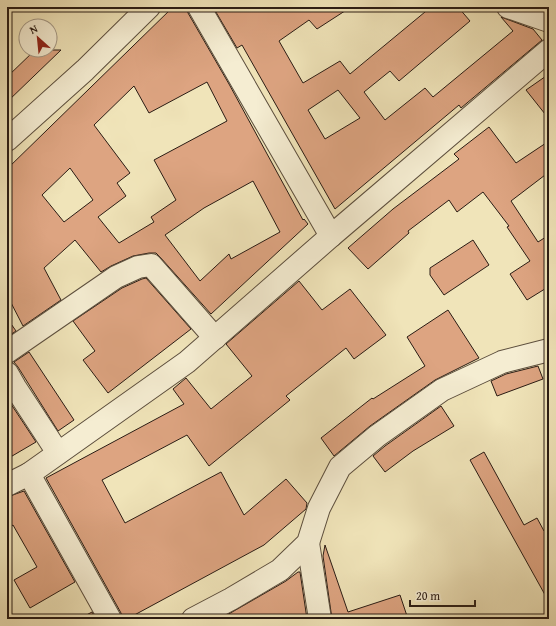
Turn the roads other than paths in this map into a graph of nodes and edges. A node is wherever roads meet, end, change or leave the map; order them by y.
1 (150, 7) edge
2 (198, 7) edge
3 (508, 7) edge
4 (549, 21) edge
5 (549, 50) edge
6 (7, 140) edge
7 (331, 236) junction
8 (215, 338) junction
9 (549, 350) edge
10 (7, 352) edge
11 (7, 373) edge
12 (58, 453) junction
13 (29, 474) junction
14 (7, 485) edge
15 (308, 543) junction
16 (110, 619) edge
17 (193, 619) edge
18 (320, 619) edge

1 - 6 street
2 - 7 street
3 - 4 street
5 - 7 street
7 - 8 street
8 - 10 street
8 - 12 street
9 - 15 street
11 - 12 street
12 - 13 street
13 - 14 street
13 - 16 street
15 - 17 street
15 - 18 street

